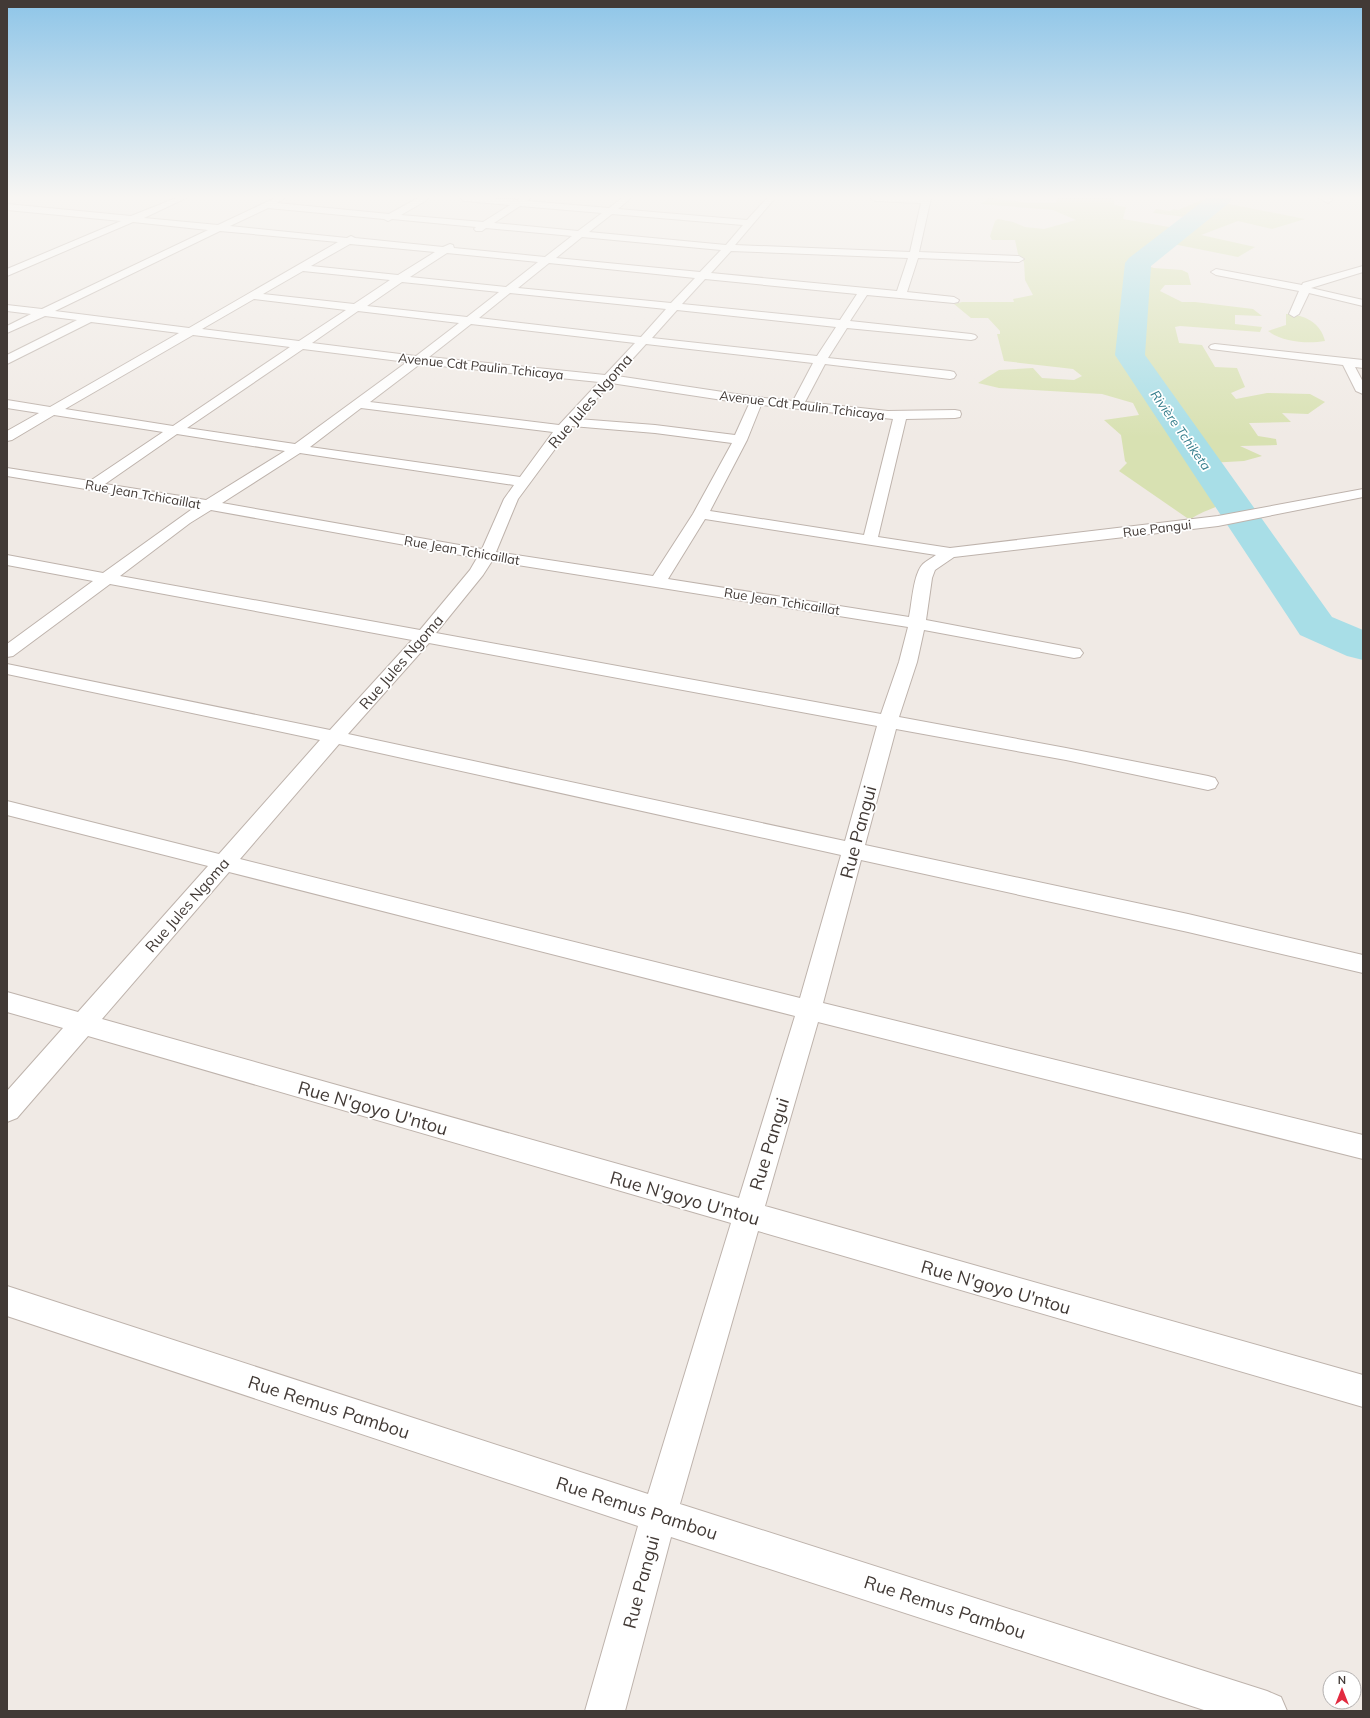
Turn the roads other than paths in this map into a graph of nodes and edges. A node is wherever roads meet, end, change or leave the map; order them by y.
1 (114, 278) edge
2 (284, 278) edge
3 (392, 278) edge
4 (522, 278) edge
5 (701, 278) edge
6 (725, 278) edge
7 (906, 278) edge
8 (1248, 278) edge
9 (1328, 278) edge
10 (399, 279) junction
11 (1304, 289) junction
12 (507, 290) junction
13 (862, 292) junction
14 (901, 295) junction
15 (252, 296) junction
16 (954, 300) dead end
17 (1363, 303) edge
18 (675, 307) junction
19 (7, 308) edge
20 (355, 309) junction
21 (42, 312) junction
22 (1294, 314) dead end
23 (90, 318) junction
24 (466, 322) junction
25 (844, 324) junction
26 (7, 330) edge
27 (192, 331) junction
28 (971, 337) dead end
29 (643, 340) junction
30 (302, 346) junction
31 (1215, 347) dead end
32 (7, 360) edge
33 (418, 360) junction
34 (821, 360) junction
35 (1347, 362) junction
36 (1363, 364) edge
37 (950, 375) dead end
38 (609, 379) junction
39 (1363, 390) edge
40 (756, 401) junction
41 (7, 404) edge
42 (358, 404) junction
43 (797, 405) junction
44 (53, 411) junction
45 (955, 414) dead end
46 (900, 416) junction
47 (566, 425) junction
48 (177, 429) junction
49 (7, 437) edge
50 (740, 440) junction
51 (298, 449) junction
52 (7, 472) edge
53 (522, 482) junction
54 (92, 486) junction
55 (1363, 493) edge
56 (209, 505) junction
57 (701, 514) junction
58 (870, 540) junction
59 (950, 553) junction
60 (487, 555) junction
61 (7, 560) edge
62 (107, 579) junction
63 (658, 581) junction
64 (917, 622) junction
65 (425, 636) junction
66 (7, 652) edge
67 (1074, 653) dead end
68 (7, 669) edge
69 (888, 722) junction
70 (334, 737) junction
71 (1208, 783) dead end
72 (7, 808) edge
73 (853, 851) junction
74 (224, 863) junction
75 (1363, 964) edge
76 (7, 1002) edge
77 (809, 1010) junction
78 (82, 1024) junction
79 (7, 1110) edge
80 (1363, 1146) edge
81 (747, 1216) junction
82 (7, 1301) edge
83 (1363, 1391) edge
84 (659, 1515) junction
85 (605, 1711) edge
86 (1267, 1711) edge

1 - 21 street
2 - 15 street
3 - 10 street
4 - 12 street
5 - 18 street, Rue Jules Ngoma
6 - 13 street
7 - 14 street
8 - 11 street
9 - 11 street
10 - 12 street
10 - 20 street
11 - 17 street
11 - 22 street
12 - 18 street
12 - 24 street
13 - 14 street
13 - 25 street
14 - 16 street
15 - 20 street
15 - 27 street
18 - 25 street
18 - 29 street, Rue Jules Ngoma
19 - 21 street, Avenue Cdt Paulin Tchicaya
20 - 24 street
20 - 30 street
21 - 23 street, Avenue Cdt Paulin Tchicaya
21 - 26 street
23 - 27 street, Avenue Cdt Paulin Tchicaya
23 - 32 street
24 - 29 street
24 - 33 street
25 - 28 street
25 - 34 street
27 - 30 street, Avenue Cdt Paulin Tchicaya
27 - 44 street
29 - 34 street
29 - 38 street, Rue Jules Ngoma
30 - 33 street, Avenue Cdt Paulin Tchicaya
30 - 48 street
31 - 35 street
33 - 38 street, Avenue Cdt Paulin Tchicaya
33 - 42 street
34 - 37 street
34 - 43 street
35 - 36 street
35 - 39 street
38 - 40 street, Avenue Cdt Paulin Tchicaya
38 - 47 street, Rue Jules Ngoma
40 - 43 street, Avenue Cdt Paulin Tchicaya
40 - 50 street
41 - 44 street
42 - 47 street
42 - 51 street
43 - 46 street, Avenue Cdt Paulin Tchicaya
44 - 48 street
44 - 49 street
45 - 46 street, Avenue Cdt Paulin Tchicaya
46 - 58 street
47 - 50 street
47 - 53 street, Rue Jules Ngoma
48 - 51 street
48 - 54 street
50 - 57 street
51 - 53 street
51 - 56 street
52 - 54 street, Rue Jean Tchicaillat
53 - 60 street, Rue Jules Ngoma
54 - 56 street, Rue Jean Tchicaillat
55 - 59 street, Rue Pangui
56 - 60 street, Rue Jean Tchicaillat
56 - 62 street
57 - 58 street
57 - 63 street
58 - 59 street
59 - 64 street, Rue Pangui
60 - 63 street, Rue Jean Tchicaillat
60 - 65 street, Rue Jules Ngoma
61 - 62 street
62 - 65 street
62 - 66 street
63 - 64 street, Rue Jean Tchicaillat
64 - 67 street, Rue Jean Tchicaillat
64 - 69 street, Rue Pangui
65 - 69 street
65 - 70 street, Rue Jules Ngoma
68 - 70 street
69 - 71 street
69 - 73 street, Rue Pangui
70 - 73 street
70 - 74 street, Rue Jules Ngoma
72 - 74 street
73 - 75 street
73 - 77 street, Rue Pangui
74 - 77 street
74 - 78 street, Rue Jules Ngoma
76 - 78 street, Rue N'goyo U'ntou
77 - 80 street
77 - 81 street, Rue Pangui
78 - 79 street, Rue Jules Ngoma
78 - 81 street, Rue N'goyo U'ntou
81 - 83 street, Rue N'goyo U'ntou
81 - 84 street, Rue Pangui
82 - 84 street, Rue Remus Pambou
84 - 85 street, Rue Pangui
84 - 86 street, Rue Remus Pambou

